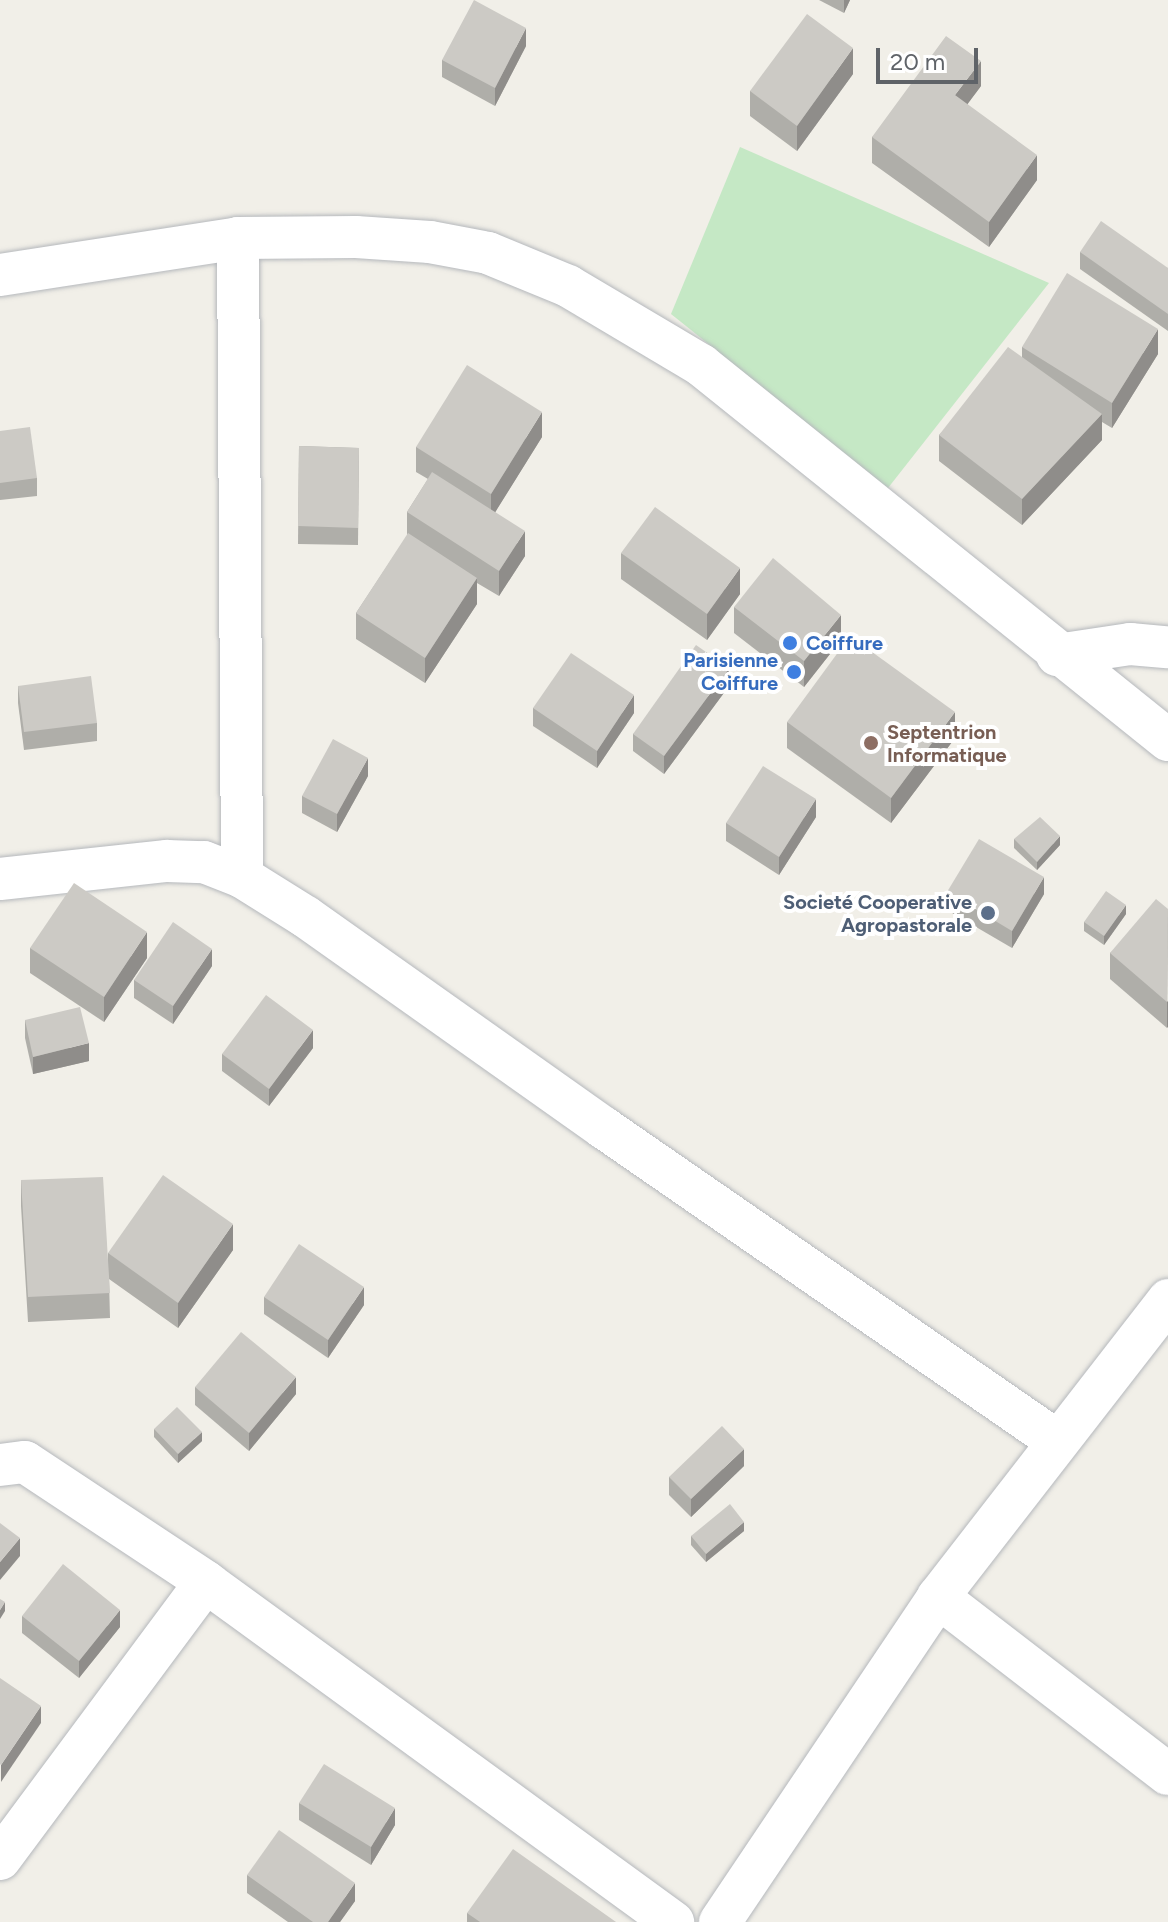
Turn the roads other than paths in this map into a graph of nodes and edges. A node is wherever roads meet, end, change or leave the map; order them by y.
1 (238, 238) junction
2 (0, 275) edge
3 (1168, 647) edge
4 (1057, 655) junction
5 (1168, 740) edge
6 (242, 877) junction
7 (0, 879) edge
8 (1168, 1300) edge
9 (1057, 1441) junction
10 (0, 1465) edge
11 (206, 1582) junction
12 (938, 1597) junction
13 (1168, 1774) edge
14 (0, 1859) edge
15 (673, 1922) edge
16 (720, 1922) edge

1 - 2 street
1 - 4 street
1 - 6 street
3 - 4 street
4 - 5 street
6 - 7 street
6 - 9 street
8 - 9 street
9 - 12 street
10 - 11 street
11 - 14 street
11 - 15 street
12 - 13 street
12 - 16 street

